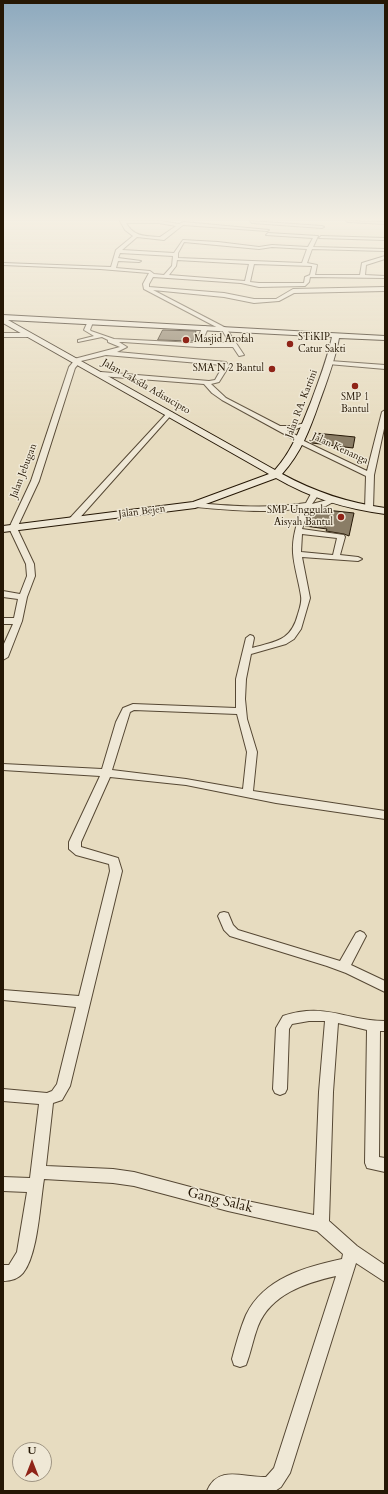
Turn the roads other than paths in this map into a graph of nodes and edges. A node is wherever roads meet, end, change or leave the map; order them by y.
1 (153, 291) edge
2 (216, 291) edge
3 (306, 291) edge
4 (3, 316) edge
5 (25, 318) junction
6 (3, 320) edge
7 (90, 322) junction
8 (12, 324) junction
9 (204, 328) junction
10 (224, 329) junction
11 (29, 334) junction
12 (336, 335) junction
13 (3, 336) edge
14 (100, 336) junction
15 (385, 338) edge
16 (80, 341) dead end
17 (110, 341) junction
18 (200, 344) junction
19 (234, 345) junction
20 (106, 353) junction
21 (241, 354) dead end
22 (77, 361) junction
23 (330, 363) junction
24 (385, 367) edge
25 (101, 374) junction
26 (206, 383) junction
27 (385, 412) edge
28 (170, 413) junction
29 (308, 424) junction
30 (278, 428) junction
31 (39, 440) dead end
32 (48, 441) junction
33 (301, 441) junction
34 (289, 460) junction
35 (257, 462) junction
36 (276, 475) junction
37 (370, 475) junction
38 (315, 494) junction
39 (331, 501) junction
40 (195, 505) junction
41 (306, 506) junction
42 (369, 509) junction
43 (385, 510) edge
44 (73, 520) junction
45 (8, 528) edge
46 (298, 531) junction
47 (297, 554) junction
48 (336, 557) junction
49 (358, 559) dead end
50 (3, 594) edge
51 (23, 597) junction
52 (3, 621) edge
53 (18, 621) junction
54 (250, 638) dead end
55 (247, 652) junction
56 (3, 657) edge
57 (241, 711) junction
58 (3, 767) edge
59 (106, 773) junction
60 (248, 793) junction
61 (385, 815) edge
62 (224, 916) dead end
63 (360, 936) dead end
64 (342, 967) junction
65 (385, 987) edge
66 (3, 995) edge
67 (83, 1002) junction
68 (332, 1018) junction
69 (380, 1026) edge
70 (280, 1089) dead end
71 (3, 1095) edge
72 (47, 1099) junction
73 (385, 1165) edge
74 (37, 1179) junction
75 (3, 1184) edge
76 (321, 1224) junction
77 (349, 1258) junction
78 (3, 1273) edge
79 (385, 1274) edge
80 (240, 1359) dead end
81 (216, 1491) edge

1 - 10 street
2 - 3 street
4 - 5 main road
5 - 7 main road
5 - 8 main road
6 - 8 main road, Jalan Laksda Adisucipto
7 - 9 main road
7 - 14 street
8 - 11 main road, Jalan Laksda Adisucipto
9 - 10 main road
9 - 18 street
10 - 12 main road
10 - 19 street
11 - 13 street
11 - 22 main road, Jalan Laksda Adisucipto
12 - 15 main road
12 - 23 main road, Jalan RA. Kartini
14 - 16 street
14 - 17 street
17 - 18 street
17 - 20 street
18 - 19 street
19 - 21 street
20 - 22 street
20 - 26 street
22 - 25 main road, Jalan Laksda Adisucipto
22 - 32 street, Jalan Jebugan
23 - 24 street
23 - 29 main road, Jalan RA. Kartini
25 - 26 street
25 - 28 main road, Jalan Laksda Adisucipto
26 - 30 street, Jalan Kenanga
27 - 37 street
28 - 35 main road, Jalan Laksda Adisucipto
28 - 44 street
29 - 30 street
29 - 33 main road, Jalan RA. Kartini
30 - 33 street, Jalan Kenanga
31 - 32 street
32 - 45 street, Jalan Jebugan
33 - 34 main road, Jalan RA. Kartini
33 - 37 street, Jalan Kenanga
34 - 35 main road
34 - 36 main road, Jalan RA. Kartini
35 - 36 main road, Jalan Laksda Adisucipto
36 - 38 main road, Jalan Laksda Adisucipto
36 - 40 main road, Jalan Bejen
37 - 42 street
38 - 39 main road, Jalan Laksda Adisucipto
38 - 41 street
39 - 41 street
39 - 42 main road, Jalan Laksda Adisucipto
40 - 41 street
40 - 44 main road, Jalan Bejen
41 - 46 street
42 - 43 main road, Jalan Laksda Adisucipto
44 - 45 main road, Jalan Bejen
45 - 51 street
46 - 47 street
46 - 48 street
47 - 48 street
47 - 55 street
48 - 49 street
50 - 51 street
51 - 53 street
52 - 53 street
53 - 56 street
54 - 55 street
55 - 57 street
57 - 59 street
57 - 60 street
58 - 59 street
59 - 60 street
59 - 67 street
60 - 61 street
62 - 64 street
63 - 64 street
64 - 65 street
66 - 67 street
67 - 72 street
68 - 69 street
68 - 70 street
68 - 76 street
69 - 73 street
71 - 72 street
72 - 74 street
74 - 75 street, Gang Salak
74 - 76 street, Gang Salak
74 - 78 street
76 - 77 street, Gang Salak
77 - 79 street, Gang Salak
77 - 80 street
77 - 81 street

